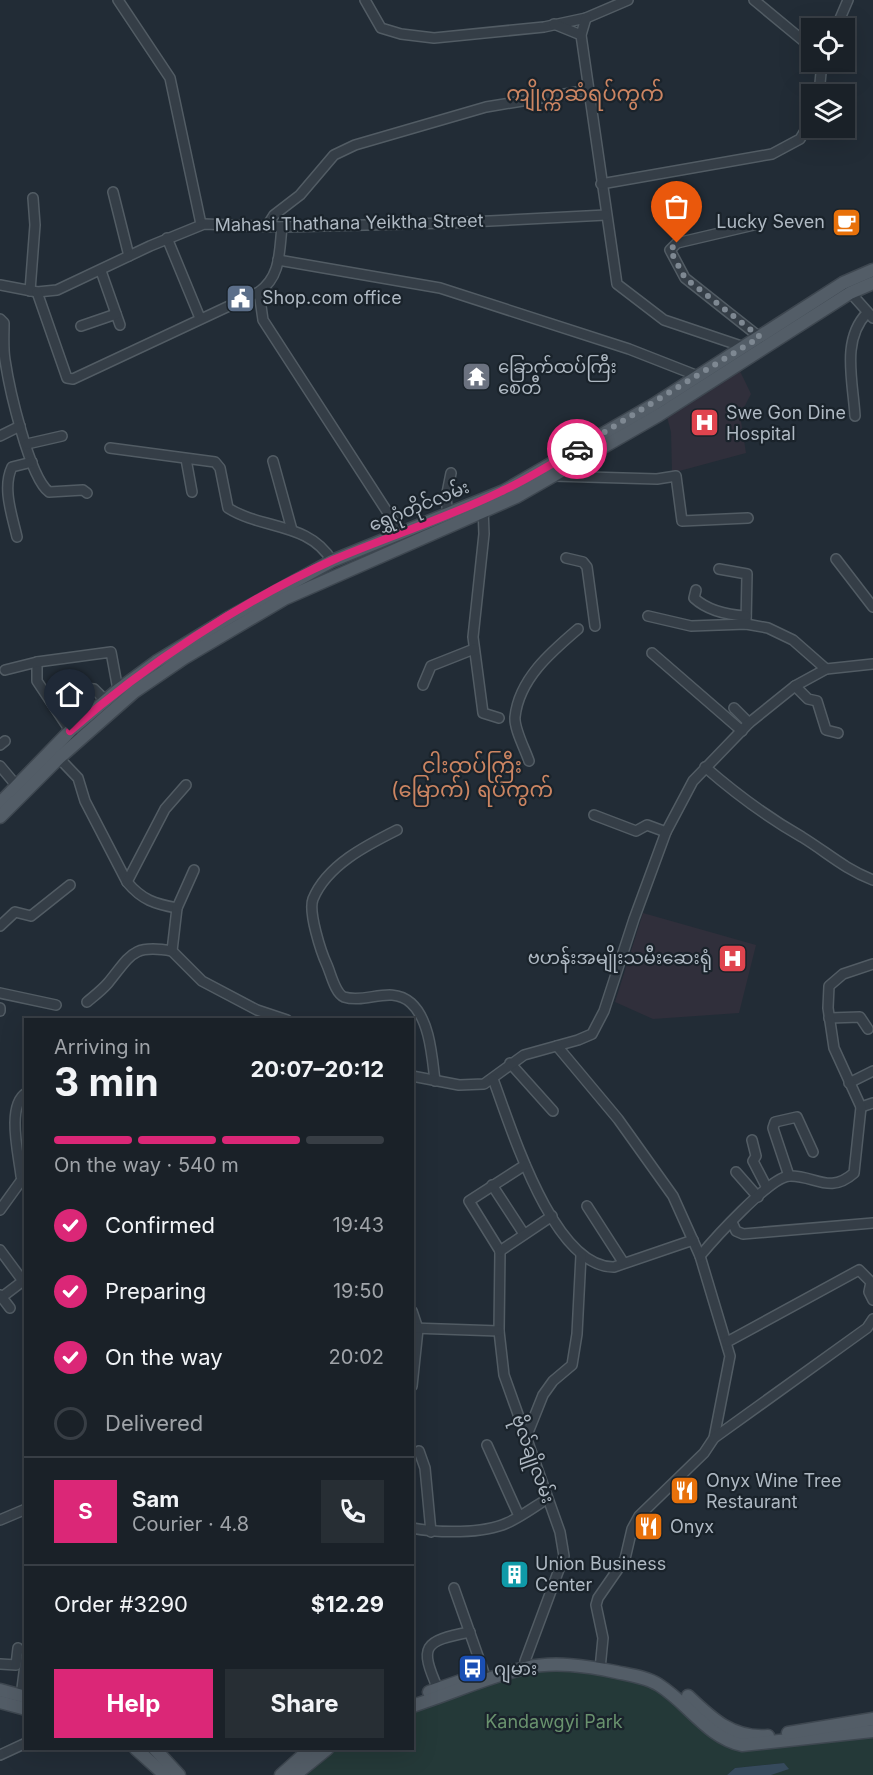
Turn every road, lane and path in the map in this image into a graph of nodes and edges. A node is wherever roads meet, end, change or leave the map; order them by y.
1 (118, 0) edge
2 (365, 0) edge
3 (628, 0) edge
4 (754, 0) edge
5 (848, 0) edge
6 (586, 18) junction
7 (840, 18) edge
8 (554, 24) junction
9 (580, 35) junction
10 (801, 39) edge
11 (589, 90) junction
12 (801, 137) edge
13 (601, 184) junction
14 (113, 192) dead end
15 (33, 198) dead end
16 (606, 215) junction
17 (201, 224) junction
18 (758, 224) dead end
19 (267, 226) junction
20 (282, 227) junction
21 (167, 238) junction
22 (129, 256) junction
23 (279, 260) junction
24 (873, 270) edge
25 (101, 271) junction
26 (873, 283) edge
27 (0, 285) edge
28 (847, 288) junction
29 (33, 292) junction
30 (259, 292) junction
31 (116, 314) junction
32 (870, 316) edge
33 (200, 318) junction
34 (0, 319) edge
35 (120, 325) dead end
36 (81, 326) dead end
37 (764, 342) junction
38 (748, 352) junction
39 (698, 376) junction
40 (855, 416) dead end
41 (20, 426) junction
42 (0, 436) edge
43 (62, 436) dead end
44 (27, 444) junction
45 (110, 447) dead end
46 (186, 459) junction
47 (273, 461) dead end
48 (32, 462) junction
49 (451, 473) dead end
50 (551, 476) junction
51 (192, 492) dead end
52 (87, 493) dead end
53 (482, 501) junction
54 (483, 514) junction
55 (448, 515) junction
56 (748, 518) dead end
57 (292, 530) junction
58 (400, 533) junction
59 (17, 537) dead end
60 (566, 558) dead end
61 (836, 559) dead end
62 (332, 561) junction
63 (719, 569) dead end
64 (696, 590) dead end
65 (873, 607) edge
66 (648, 616) dead end
67 (746, 620) junction
68 (596, 626) dead end
69 (578, 629) dead end
70 (474, 649) junction
71 (652, 652) dead end
72 (37, 662) junction
73 (873, 664) edge
74 (826, 669) junction
75 (5, 670) dead end
76 (423, 685) dead end
77 (795, 686) junction
78 (117, 690) junction
79 (50, 700) junction
80 (105, 700) junction
81 (734, 708) dead end
82 (499, 718) dead end
83 (749, 723) junction
84 (742, 731) junction
85 (838, 733) dead end
86 (74, 736) junction
87 (59, 758) junction
88 (529, 761) dead end
89 (0, 766) edge
90 (705, 767) junction
91 (16, 785) junction
92 (186, 785) dead end
93 (0, 802) edge
94 (594, 815) dead end
95 (0, 817) edge
96 (397, 830) dead end
97 (666, 832) junction
98 (194, 870) dead end
99 (873, 880) edge
100 (127, 882) junction
101 (70, 885) dead end
102 (177, 908) junction
103 (0, 926) edge
104 (172, 951) junction
105 (873, 964) edge
106 (0, 993) edge
107 (87, 1002) dead end
108 (56, 1005) dead end
109 (281, 1018) edge
110 (830, 1018) junction
111 (868, 1029) dead end
112 (557, 1046) junction
113 (510, 1063) junction
114 (873, 1071) edge
115 (414, 1076) edge
116 (493, 1079) junction
117 (435, 1081) junction
118 (849, 1083) junction
119 (24, 1095) edge
120 (873, 1103) edge
121 (861, 1107) junction
122 (553, 1112) dead end
123 (752, 1140) dead end
124 (813, 1152) dead end
125 (525, 1165) junction
126 (736, 1172) dead end
127 (23, 1175) edge
128 (789, 1176) junction
129 (492, 1185) junction
130 (767, 1188) junction
131 (758, 1197) junction
132 (587, 1206) dead end
133 (0, 1210) edge
134 (552, 1216) junction
135 (732, 1222) junction
136 (873, 1223) edge
137 (524, 1234) junction
138 (693, 1240) junction
139 (0, 1250) edge
140 (500, 1251) junction
141 (581, 1256) junction
142 (700, 1256) junction
143 (623, 1262) junction
144 (1, 1296) edge
145 (873, 1300) edge
146 (10, 1308) dead end
147 (873, 1319) edge
148 (415, 1329) edge
149 (499, 1331) junction
150 (727, 1342) junction
151 (414, 1348) edge
152 (714, 1438) junction
153 (525, 1440) junction
154 (487, 1445) dead end
155 (419, 1451) dead end
156 (547, 1499) junction
157 (24, 1510) edge
158 (519, 1516) junction
159 (0, 1520) edge
160 (414, 1528) edge
161 (431, 1532) junction
162 (454, 1588) dead end
163 (470, 1632) junction
164 (18, 1648) dead end
165 (0, 1664) edge
166 (526, 1664) junction
167 (601, 1665) junction
168 (493, 1673) junction
169 (438, 1689) junction
170 (0, 1690) edge
171 (23, 1697) edge
172 (417, 1701) edge
173 (0, 1702) edge
174 (24, 1708) edge
175 (873, 1719) edge
176 (873, 1731) edge
177 (24, 1744) edge
178 (137, 1750) edge
179 (156, 1750) edge
180 (309, 1750) edge
181 (326, 1750) edge
182 (0, 1755) edge
183 (165, 1775) edge
184 (179, 1775) edge
185 (281, 1775) edge
186 (295, 1775) edge

1 - 17 street
2 - 8 street
3 - 6 street
4 - 10 street
5 - 7 street
6 - 8 street
6 - 9 street
8 - 9 street
9 - 11 street
11 - 13 street
11 - 19 street
12 - 13 street
13 - 16 street
14 - 22 street
15 - 29 street
16 - 20 street, Mahasi Thathana Yeiktha Street
16 - 38 street
17 - 19 street, Mahasi Thathana Yeiktha Street
17 - 21 street, Mahasi Thathana Yeiktha Street
18 - 37 street
19 - 20 street, Mahasi Thathana Yeiktha Street
20 - 23 street
21 - 22 street, Mahasi Thathana Yeiktha Street
21 - 33 street
22 - 25 street, Mahasi Thathana Yeiktha Street
23 - 30 street
23 - 39 street
24 - 28 main road, ရွှေဂုံတိုင်လမ်း
25 - 29 street, Mahasi Thathana Yeiktha Street
25 - 31 street
26 - 28 main road, ရွှေဂုံတိုင်လမ်း
27 - 29 street, Mahasi Thathana Yeiktha Street
28 - 32 street
28 - 37 main road, ရွှေဂုံတိုင်လမ်း
29 - 33 street
30 - 33 street
30 - 58 street
31 - 35 street
31 - 36 street
32 - 40 street
34 - 41 street
37 - 38 main road, ရွှေဂုံတိုင်လမ်း
38 - 39 main road, ရွှေဂုံတိုင်လမ်း
38 - 50 main road, ရွှေဂုံတိုင်လမ်း
39 - 53 main road, ရွှေဂုံတိုင်လမ်း
41 - 42 street
41 - 44 street
43 - 44 street
44 - 48 street
45 - 46 street
46 - 51 street
46 - 57 street
47 - 57 street
48 - 52 street
48 - 59 street
49 - 55 street
50 - 54 main road, ရွှေဂုံတိုင်လမ်း
50 - 56 street
53 - 54 street
53 - 55 main road, ရွှေဂုံတိုင်လမ်း
54 - 70 street
54 - 86 main road, ရွှေဂုံတိုင်လမ်း
55 - 58 main road, ရွှေဂုံတိုင်လမ်း
57 - 62 street
58 - 62 main road, ရွှေဂုံတိုင်လမ်း
60 - 68 street
61 - 65 street
62 - 78 main road, ရွှေဂုံတိုင်လမ်း
63 - 67 street
64 - 67 street
66 - 67 street
67 - 74 street
69 - 88 street
70 - 76 street
70 - 82 street
71 - 84 street
72 - 75 street
72 - 78 street
72 - 79 street
73 - 74 street
74 - 77 street
77 - 83 street
77 - 85 street
78 - 80 main road, ရွှေဂုံတိုင်လမ်း
79 - 80 street
79 - 86 street
80 - 86 main road, ရွှေဂုံတိုင်လမ်း
81 - 83 street
83 - 84 street
84 - 90 street
86 - 87 main road, ရွှေဂုံတိုင်လမ်း
86 - 91 main road, ရွှေဂုံတိုင်လမ်း
87 - 95 main road, ရွှေဂုံတိုင်လမ်း
87 - 100 street
89 - 91 street
90 - 97 street
90 - 99 street
91 - 93 main road, ရွှေဂုံတိုင်လမ်း
92 - 100 street
94 - 97 street
96 - 117 street
97 - 112 street
98 - 102 street
100 - 102 street
101 - 103 street
102 - 104 street
104 - 107 street
104 - 109 street
105 - 110 street
106 - 108 street
110 - 111 street
110 - 118 street
112 - 113 street
112 - 138 street
113 - 116 street
113 - 122 street
114 - 118 street
115 - 117 street
116 - 117 street
116 - 125 street
118 - 121 street
119 - 127 street
120 - 121 street
121 - 128 street
123 - 130 street
124 - 128 street
125 - 129 street
125 - 134 street
126 - 131 street
127 - 133 street
128 - 130 street
129 - 137 street
129 - 140 street
130 - 131 street
131 - 135 street
132 - 143 street
134 - 137 street
134 - 141 street
135 - 136 street
135 - 142 street
137 - 140 street
138 - 142 street
138 - 143 street
139 - 144 street
140 - 149 street, ဗိုလ်ချိုလမ်း
141 - 143 street
141 - 153 street
142 - 150 street
144 - 146 street
145 - 150 street
147 - 152 street
148 - 149 street
148 - 151 street
149 - 153 street, ဗိုလ်ချိုလမ်း
150 - 152 street
152 - 167 street
153 - 156 street, ဗိုလ်ချိုလမ်း
154 - 158 street
155 - 161 street
156 - 158 street
156 - 166 street, ဗိုလ်ချိုလမ်း
157 - 159 street
158 - 161 street
160 - 161 street
162 - 163 street
163 - 168 street
163 - 169 street
164 - 165 street
166 - 167 main road
166 - 168 main road
167 - 175 main road
167 - 176 main road
168 - 169 main road
168 - 172 main road
169 - 172 main road
170 - 171 main road
173 - 174 main road
177 - 182 street
178 - 183 main road
179 - 184 main road
180 - 185 main road
181 - 186 main road

